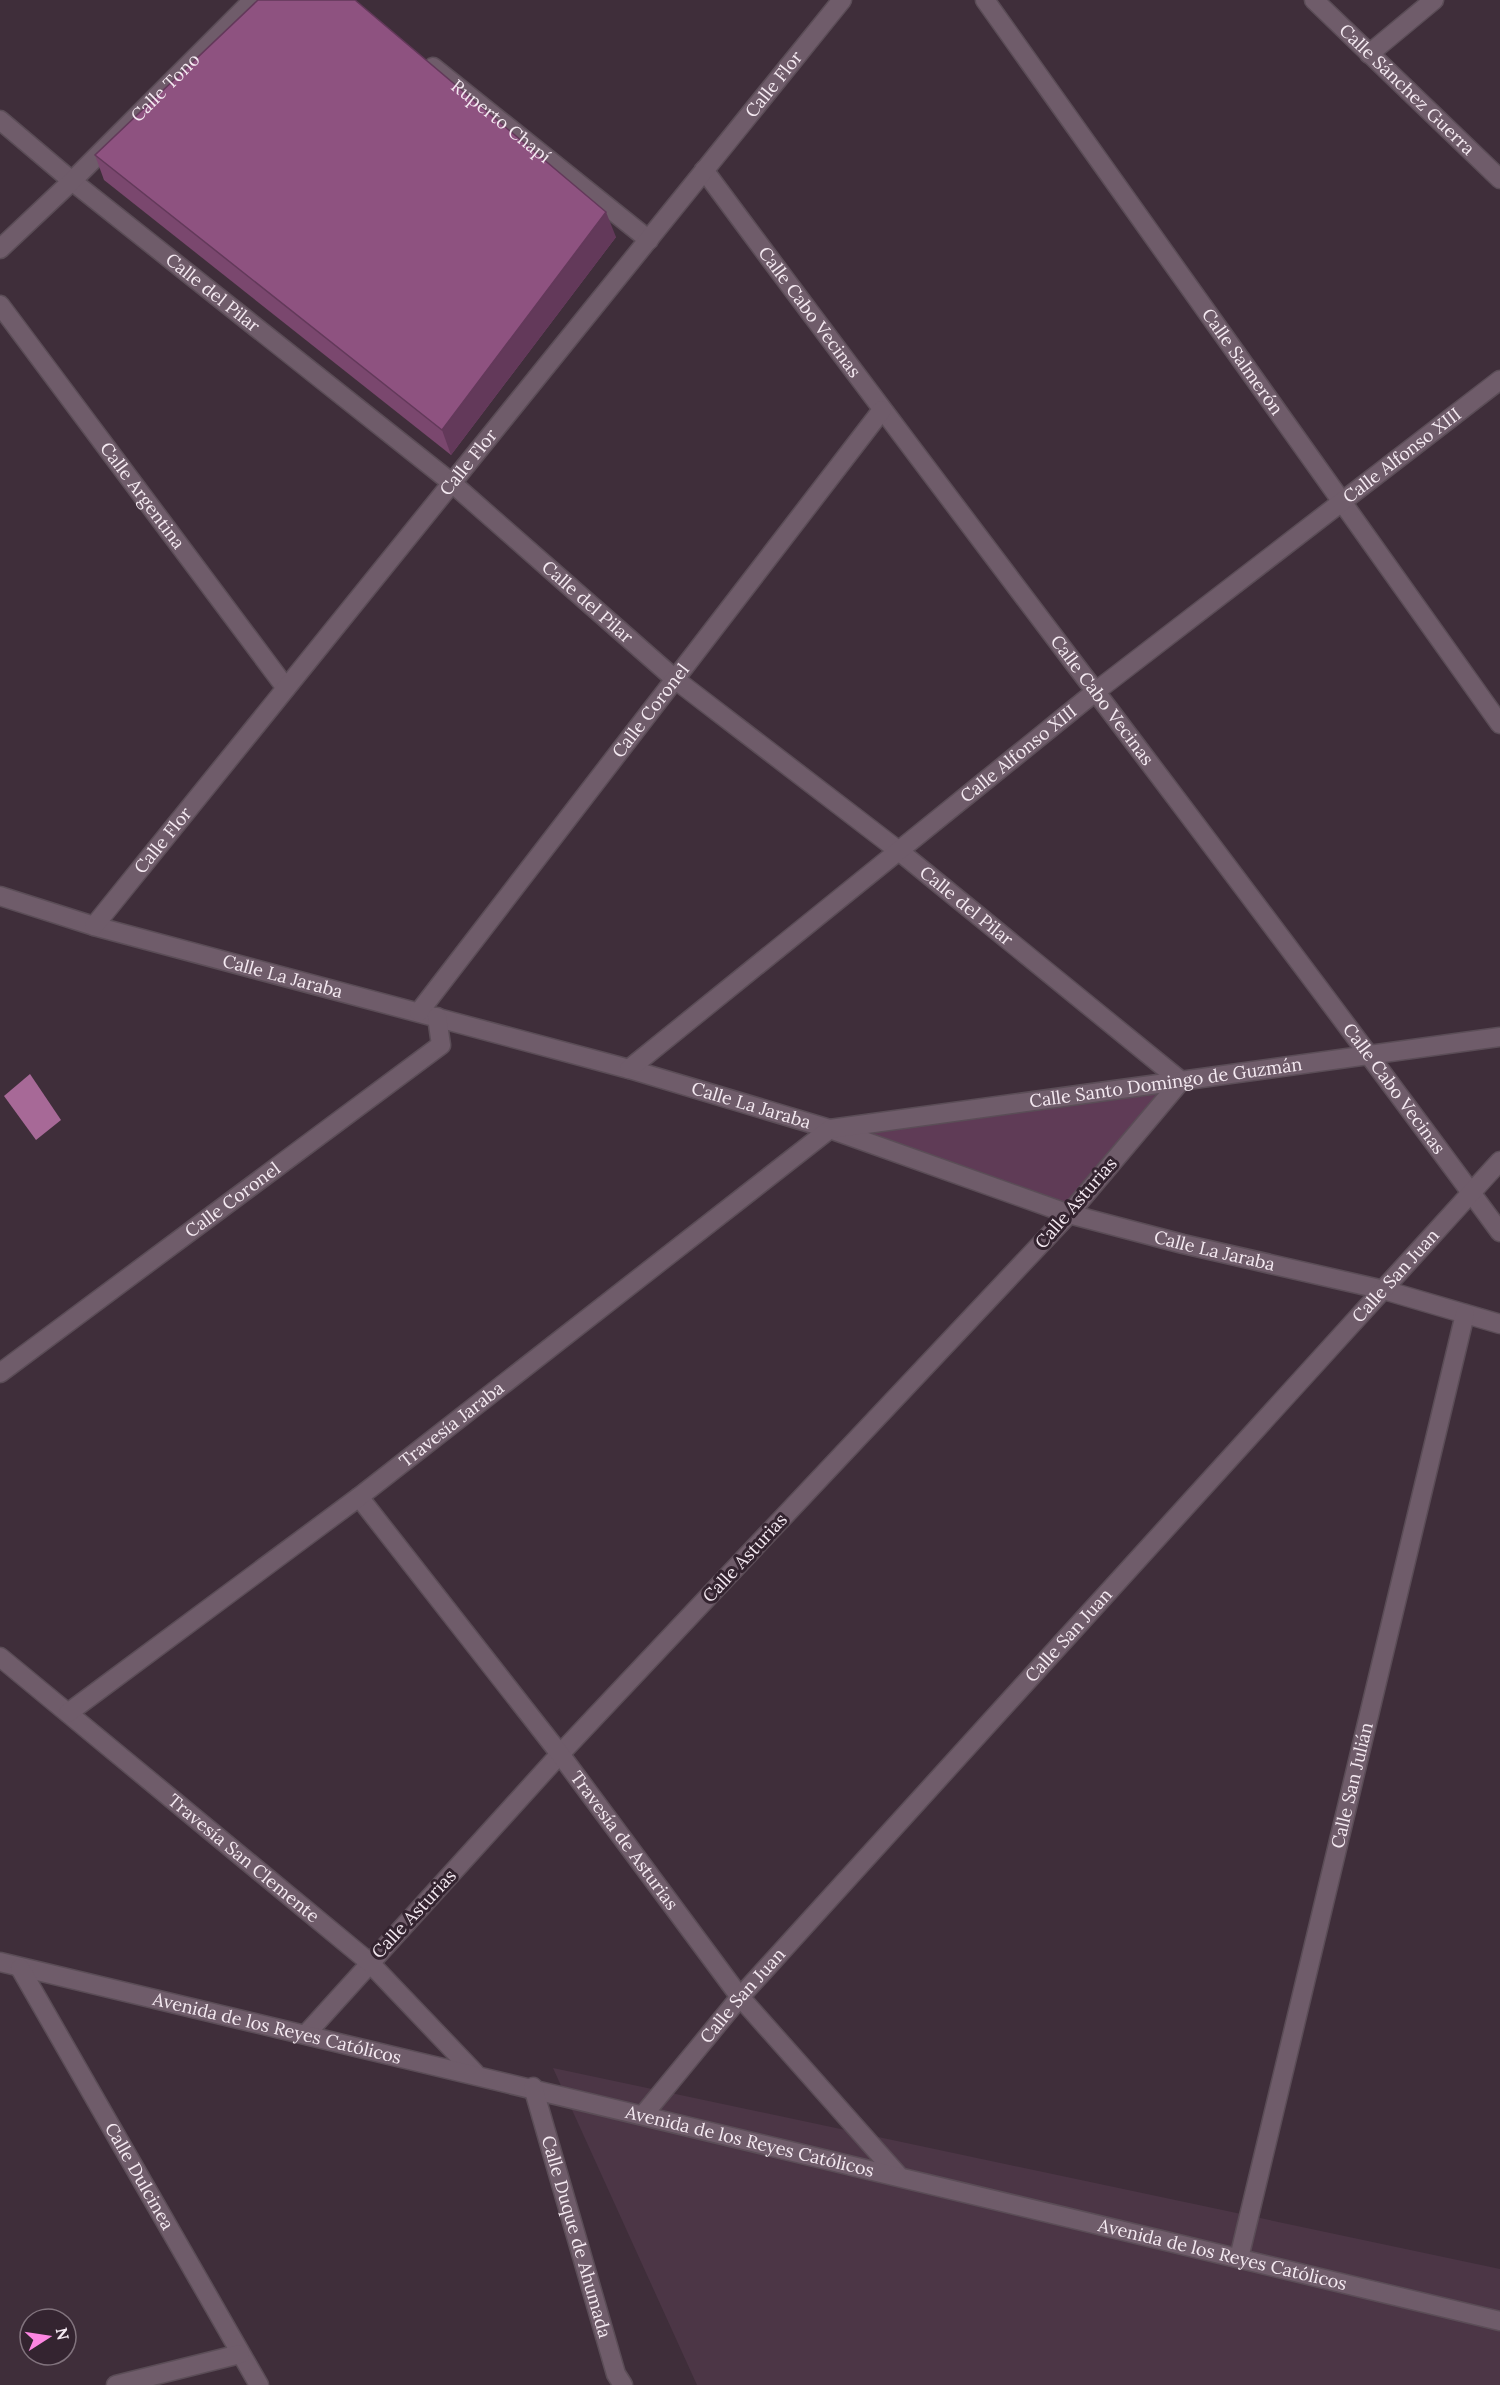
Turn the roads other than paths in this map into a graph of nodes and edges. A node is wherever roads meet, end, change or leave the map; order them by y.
1 (253, 0) edge
2 (842, 0) edge
3 (985, 0) edge
4 (1314, 0) edge
5 (1434, 0) edge
6 (1369, 54) junction
7 (420, 56) edge
8 (0, 120) edge
9 (704, 170) junction
10 (1500, 179) edge
11 (72, 181) junction
12 (649, 240) junction
13 (0, 249) edge
14 (0, 304) edge
15 (1500, 380) edge
16 (882, 410) junction
17 (452, 483) junction
18 (1344, 502) junction
19 (676, 680) junction
20 (286, 688) junction
21 (1095, 692) junction
22 (1500, 724) edge
23 (899, 851) junction
24 (0, 896) edge
25 (94, 926) junction
26 (428, 1015) junction
27 (1500, 1037) edge
28 (1371, 1055) junction
29 (629, 1069) junction
30 (1181, 1081) junction
31 (830, 1130) junction
32 (1500, 1161) edge
33 (1471, 1192) junction
34 (1069, 1214) junction
35 (1500, 1232) edge
36 (1384, 1290) junction
37 (1465, 1314) junction
38 (1500, 1324) edge
39 (0, 1373) edge
40 (358, 1497) junction
41 (0, 1657) edge
42 (68, 1713) junction
43 (560, 1754) junction
44 (0, 1962) edge
45 (369, 1962) junction
46 (20, 1968) junction
47 (740, 1997) junction
48 (307, 2033) junction
49 (475, 2073) junction
50 (533, 2087) junction
51 (644, 2114) junction
52 (898, 2175) junction
53 (1239, 2258) junction
54 (1500, 2321) edge
55 (240, 2354) junction
56 (116, 2385) edge
57 (259, 2385) edge
58 (623, 2385) edge

1 - 11 street, Calle Tono
2 - 9 street, Calle Flor
3 - 18 street, Calle Salmerón
4 - 6 street, Calle Sánchez Guerra
5 - 6 street
6 - 10 street, Calle Sánchez Guerra
7 - 12 street, Ruperto Chapí
8 - 11 street, Calle del Pilar
9 - 12 street, Calle Flor
9 - 16 street, Calle Cabo Vecinas
11 - 13 street, Calle Tono
11 - 17 street, Calle del Pilar
12 - 17 street, Calle Flor
14 - 20 street, Calle Argentina
15 - 18 street, Calle Alfonso XIII
16 - 19 street, Calle Coronel
16 - 21 street, Calle Cabo Vecinas
17 - 19 street, Calle del Pilar
17 - 20 street, Calle Flor
18 - 21 street, Calle Alfonso XIII
18 - 22 street, Calle Salmerón
19 - 23 street, Calle del Pilar
19 - 26 street, Calle Coronel
20 - 25 street, Calle Flor
21 - 23 street, Calle Alfonso XIII
21 - 28 street, Calle Cabo Vecinas
23 - 29 street, Calle Alfonso XIII
23 - 30 street, Calle del Pilar
24 - 25 street, Calle La Jaraba
25 - 26 street, Calle La Jaraba
26 - 29 street, Calle La Jaraba
26 - 39 street, Calle Coronel
27 - 28 street, Calle Santo Domingo de Guzmán
28 - 30 street, Calle Santo Domingo de Guzmán
28 - 33 street, Calle Cabo Vecinas
29 - 31 street, Calle La Jaraba
30 - 31 street, Calle Santo Domingo de Guzmán
30 - 34 street, Calle Asturias
31 - 34 street, Calle La Jaraba
31 - 40 street, Travesía Jaraba
32 - 33 street, Calle San Juan
33 - 35 street, Calle Cabo Vecinas
33 - 36 street, Calle San Juan
34 - 36 street, Calle La Jaraba
34 - 43 street, Calle Asturias
36 - 37 street, Calle La Jaraba
36 - 47 street, Calle San Juan
37 - 38 street, Calle La Jaraba
37 - 53 street, Calle San Julián
40 - 42 street, Travesía Jaraba
40 - 43 street, Travesía de Asturias
41 - 42 street, Travesía San Clemente
42 - 45 street, Travesía San Clemente
43 - 45 street, Calle Asturias
43 - 47 street, Travesía de Asturias
44 - 46 street, Avenida de los Reyes Católicos
45 - 48 street, Calle Asturias
45 - 49 street, Travesía San Clemente
46 - 48 street, Avenida de los Reyes Católicos
46 - 55 street, Calle Dulcinea
47 - 51 street, Calle San Juan
47 - 52 street, Travesía de Asturias
48 - 49 street, Avenida de los Reyes Católicos
49 - 50 street, Avenida de los Reyes Católicos
50 - 51 street, Avenida de los Reyes Católicos
50 - 58 street, Calle Duque de Ahumada
51 - 52 street, Avenida de los Reyes Católicos
52 - 53 street, Avenida de los Reyes Católicos
53 - 54 street, Avenida de los Reyes Católicos
55 - 56 street
55 - 57 street, Calle Dulcinea

